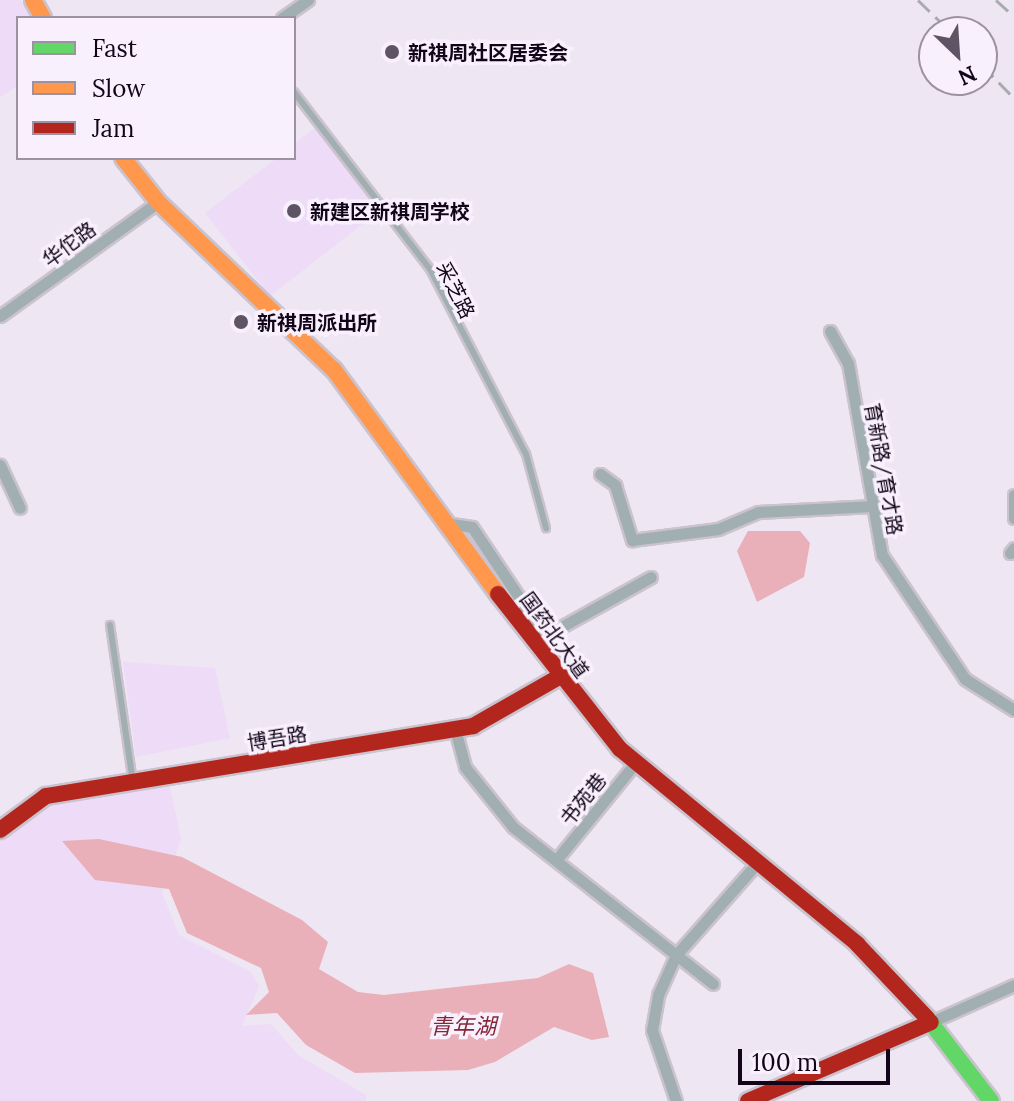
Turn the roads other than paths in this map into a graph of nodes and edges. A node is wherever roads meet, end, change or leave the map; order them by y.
1 (308, 0) edge
2 (285, 16) edge
3 (296, 95) edge
4 (125, 160) edge
5 (158, 202) junction
6 (0, 316) edge
7 (830, 331) dead end
8 (0, 465) edge
9 (600, 474) dead end
10 (1014, 495) edge
11 (873, 506) junction
12 (20, 508) dead end
13 (1014, 518) edge
14 (451, 524) junction
15 (546, 528) dead end
16 (651, 577) dead end
17 (110, 625) dead end
18 (559, 677) junction
19 (1014, 710) edge
20 (455, 729) junction
21 (636, 762) junction
22 (133, 782) junction
23 (0, 830) edge
24 (557, 859) junction
25 (758, 862) junction
26 (676, 955) junction
27 (713, 984) dead end
28 (1014, 985) edge
29 (931, 1022) junction
30 (676, 1101) edge
31 (748, 1101) edge
32 (991, 1101) edge

1 - 2 street
3 - 15 lane, 采芝路
4 - 5 main road, 国药北大道
5 - 6 street, 华佗路
5 - 14 main road, 国药北大道
7 - 11 street, 育新路/育才路
8 - 12 street
9 - 11 street
10 - 13 street
11 - 19 street, 育新路/育才路
14 - 16 street
14 - 18 main road, 国药北大道
17 - 22 lane
18 - 20 main road, 博吾路
18 - 21 main road, 国药北大道
20 - 22 main road, 博吾路
20 - 24 street
21 - 24 street, 书苑巷
21 - 25 main road, 国药北大道
22 - 23 main road, 博吾路
24 - 26 street
25 - 26 street
25 - 29 main road, 国药北大道
26 - 27 street
26 - 30 street
28 - 29 street
29 - 31 main road
29 - 32 main road, 国药北大道

